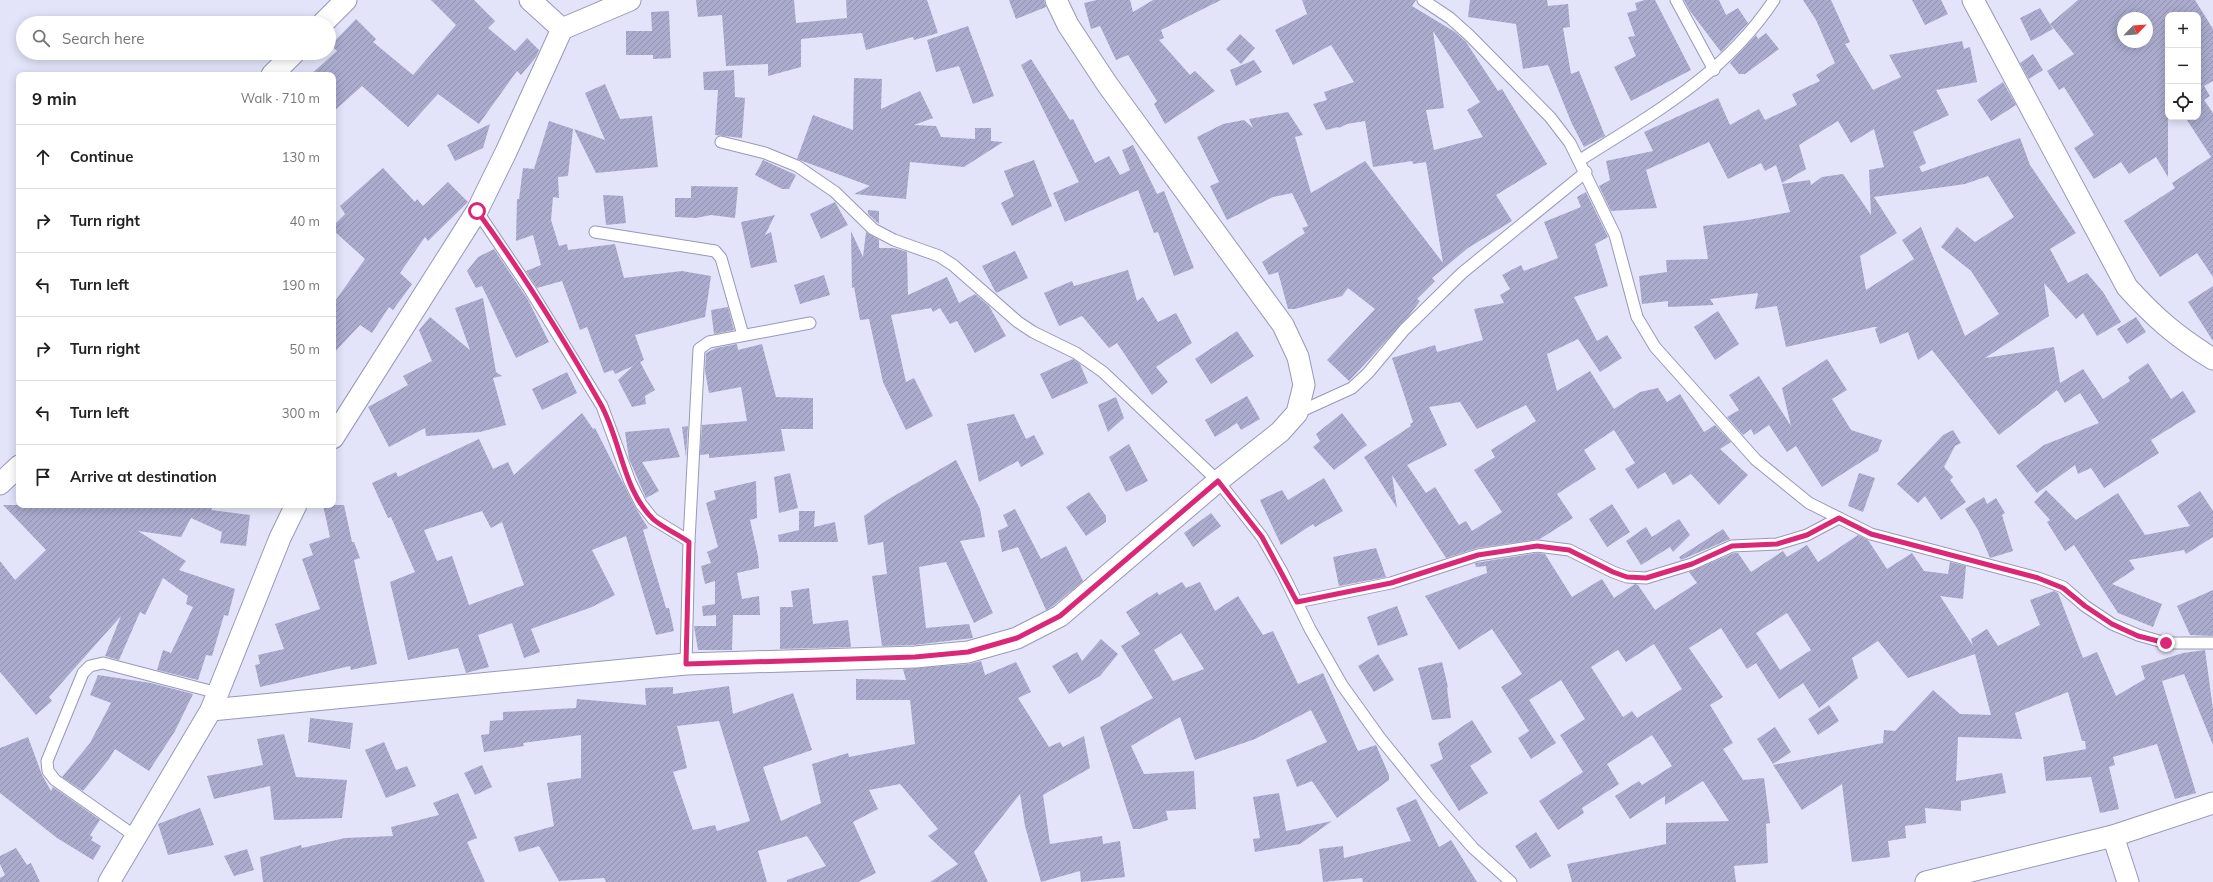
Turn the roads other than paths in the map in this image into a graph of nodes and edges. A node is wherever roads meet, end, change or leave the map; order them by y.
1 (346, 0) edge
2 (530, 0) edge
3 (630, 0) edge
4 (1056, 0) edge
5 (1423, 0) edge
6 (1676, 0) edge
7 (1774, 0) edge
8 (1973, 0) edge
9 (330, 16) edge
10 (562, 29) junction
11 (287, 60) edge
12 (1714, 70) junction
13 (275, 72) edge
14 (720, 142) dead end
15 (1580, 160) junction
16 (1586, 172) junction
17 (477, 211) junction
18 (595, 232) dead end
19 (810, 323) dead end
20 (743, 336) junction
21 (2213, 359) edge
22 (1297, 413) junction
23 (336, 433) edge
24 (16, 469) edge
25 (1218, 481) junction
26 (0, 484) edge
27 (295, 508) edge
28 (1839, 518) junction
29 (689, 542) junction
30 (1297, 602) junction
31 (2213, 644) edge
32 (686, 664) junction
33 (215, 702) junction
34 (2213, 803) edge
35 (135, 836) junction
36 (2113, 836) junction
37 (109, 882) edge
38 (1511, 882) edge
39 (1926, 882) edge
40 (2128, 882) edge

1 - 9 street
2 - 10 street
3 - 10 street
4 - 22 street
5 - 15 lane
6 - 12 lane
7 - 12 lane
8 - 21 street
10 - 17 street
11 - 13 street
12 - 15 lane
14 - 25 lane
15 - 16 lane
16 - 22 lane
16 - 28 lane
17 - 23 street
17 - 29 lane
18 - 20 lane
19 - 20 lane
20 - 29 lane
22 - 25 street
24 - 26 street
25 - 30 lane
25 - 32 street
27 - 33 street
28 - 30 lane
28 - 31 lane
29 - 32 lane
30 - 38 lane
32 - 33 street
33 - 35 street
33 - 35 lane
34 - 36 street
35 - 37 street
36 - 39 street
36 - 40 street

